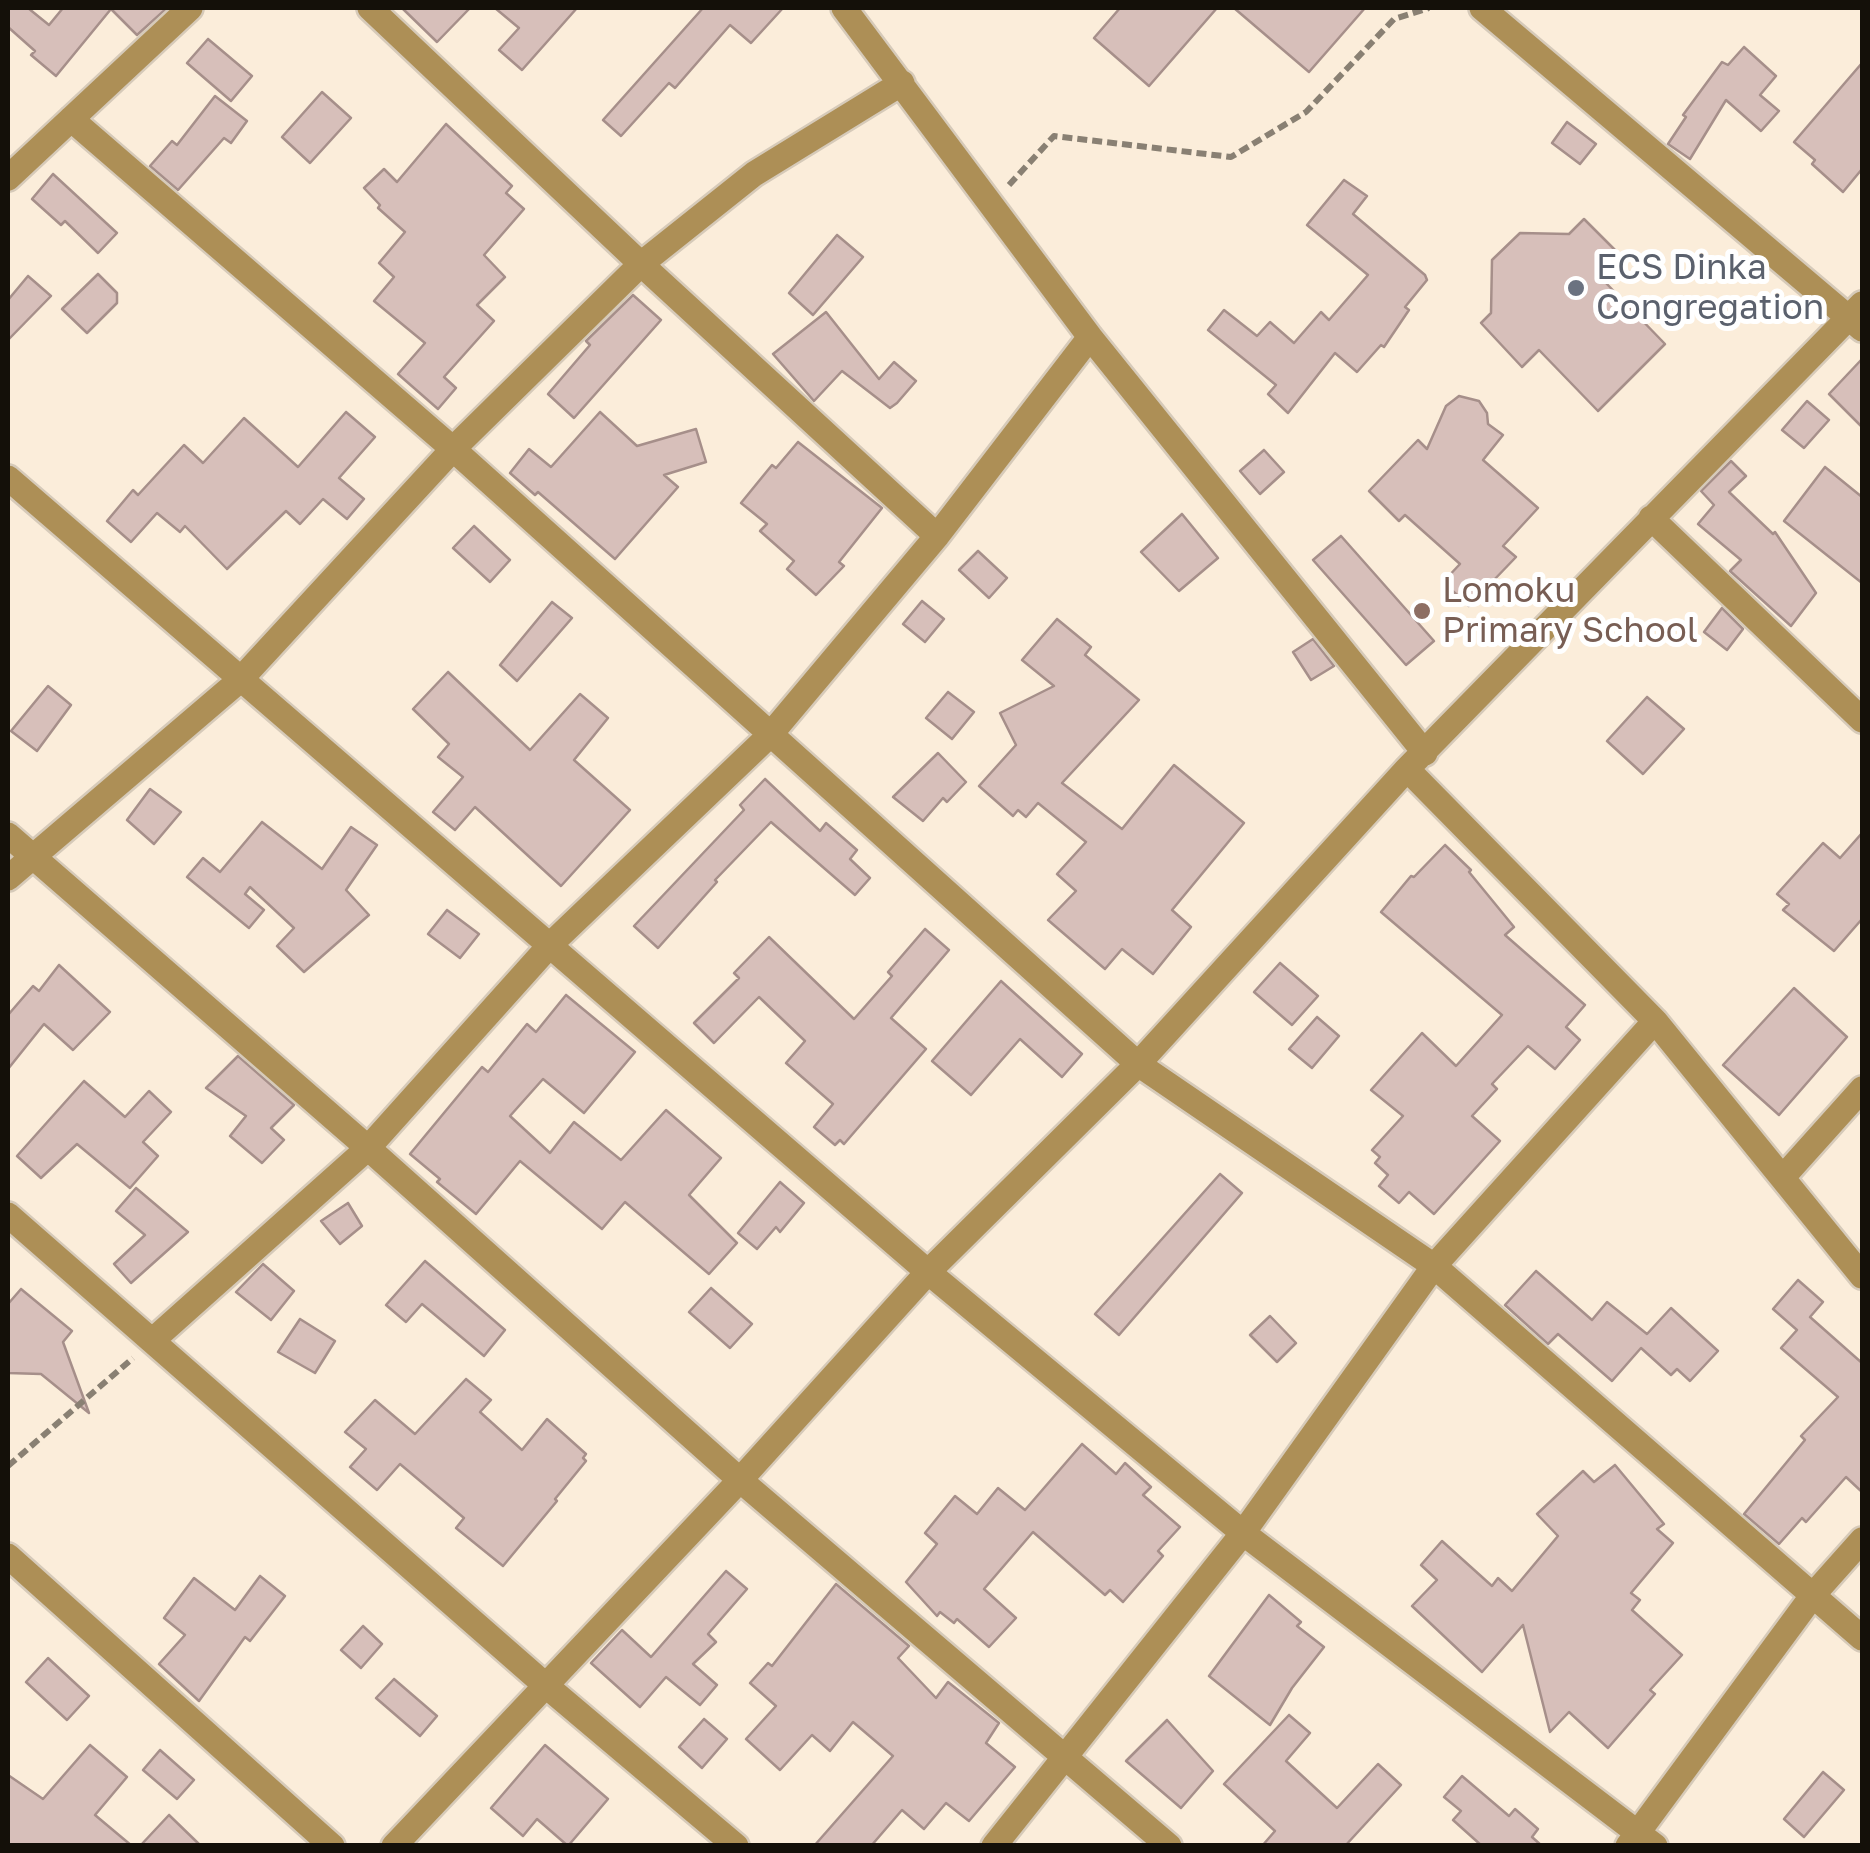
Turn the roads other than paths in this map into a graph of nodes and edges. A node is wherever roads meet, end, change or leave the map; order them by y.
1 (190, 8) edge
2 (370, 8) edge
3 (844, 8) edge
4 (1482, 8) edge
5 (902, 84) junction
6 (70, 120) junction
7 (8, 178) edge
8 (641, 264) junction
9 (1858, 317) edge
10 (1090, 337) junction
11 (453, 448) junction
12 (8, 478) edge
13 (1650, 518) junction
14 (936, 536) junction
15 (240, 680) junction
16 (1862, 720) edge
17 (770, 735) junction
18 (1416, 761) junction
19 (8, 834) edge
20 (33, 857) junction
21 (8, 878) edge
22 (551, 944) junction
23 (1655, 1021) junction
24 (1138, 1064) junction
25 (1862, 1088) edge
26 (368, 1148) junction
27 (1784, 1176) junction
28 (8, 1215) edge
29 (1434, 1266) junction
30 (928, 1272) junction
31 (1862, 1276) edge
32 (153, 1340) junction
33 (740, 1480) junction
34 (1244, 1533) junction
35 (1862, 1540) edge
36 (8, 1556) edge
37 (1813, 1595) junction
38 (1862, 1638) edge
39 (544, 1684) junction
40 (1062, 1757) junction
41 (1641, 1841) edge
42 (332, 1846) edge
43 (394, 1846) edge
44 (736, 1846) edge
45 (994, 1846) edge
46 (1169, 1846) edge

1 - 6 street
2 - 8 street
3 - 5 street
4 - 9 street
5 - 8 street
5 - 10 street
6 - 7 street
6 - 11 street
8 - 11 street
8 - 14 street
9 - 13 street
10 - 14 street
10 - 18 street
11 - 15 street
11 - 17 street
12 - 15 street
13 - 16 street
13 - 18 street
14 - 17 street
15 - 20 street
15 - 22 street
17 - 22 street
17 - 24 street
18 - 23 street
18 - 24 street
19 - 20 street
20 - 21 street
20 - 26 street
22 - 26 street
22 - 30 street
23 - 27 street
23 - 29 street
24 - 29 street
24 - 30 street
25 - 27 street
26 - 32 street
26 - 33 street
27 - 31 street
28 - 32 street
29 - 34 street
29 - 37 street
30 - 33 street
30 - 34 street
32 - 39 street
33 - 39 street
33 - 40 street
34 - 40 street
34 - 41 street
35 - 37 street
36 - 42 street
37 - 38 street
37 - 41 street
39 - 43 street
39 - 44 street
40 - 45 street
40 - 46 street

